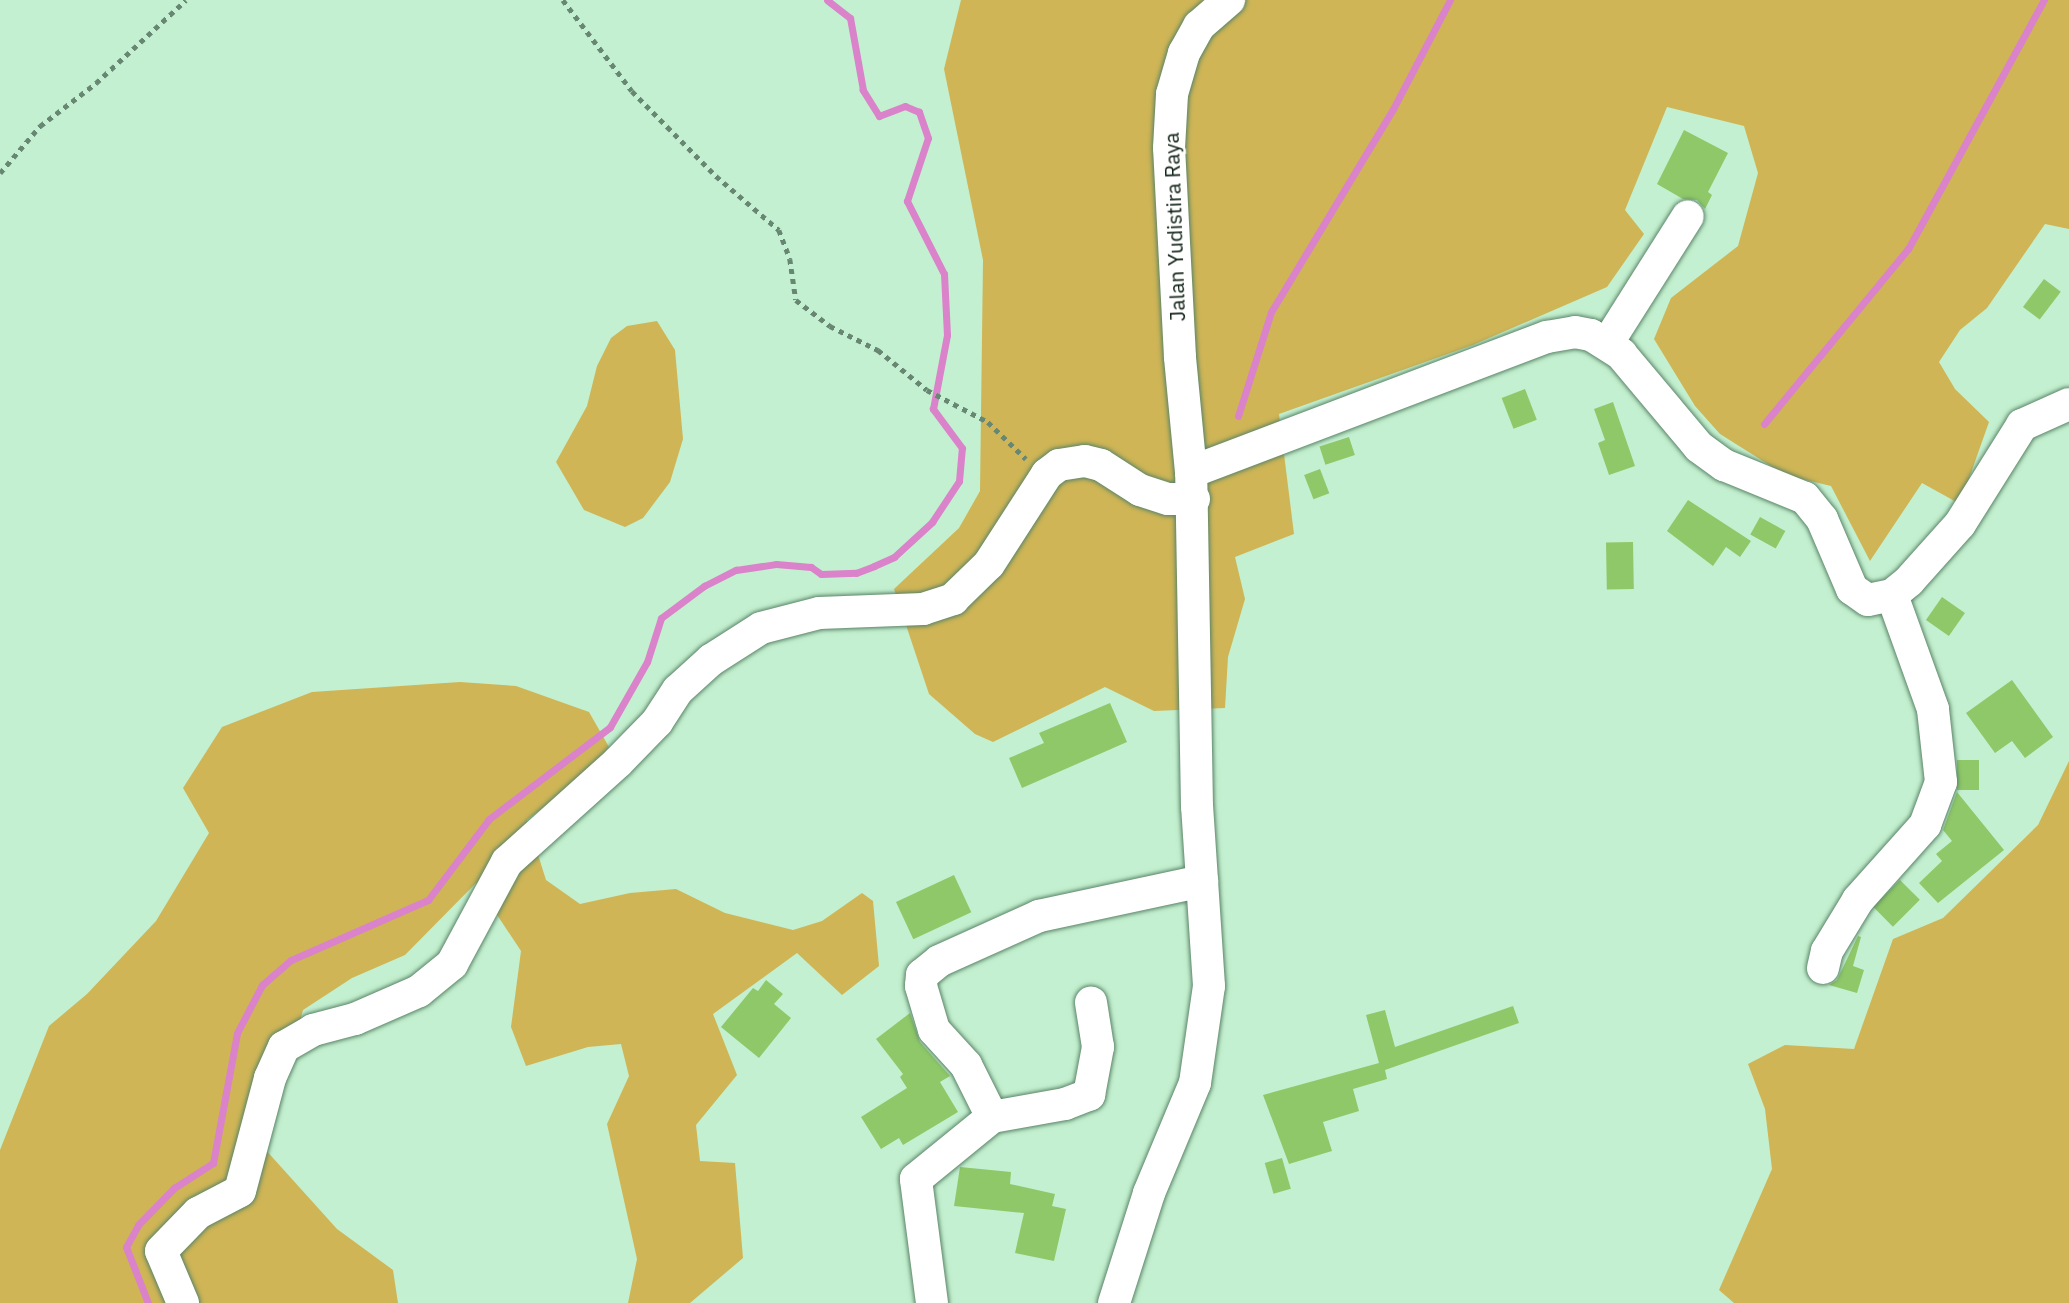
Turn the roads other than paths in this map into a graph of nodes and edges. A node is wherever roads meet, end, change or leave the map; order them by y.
1 (1229, 0) edge
2 (1688, 216) dead end
3 (1607, 344) junction
4 (2069, 404) edge
5 (1193, 485) junction
6 (1892, 595) junction
7 (1202, 881) junction
8 (1823, 968) dead end
9 (1091, 1003) dead end
10 (992, 1117) junction
11 (183, 1303) edge
12 (932, 1303) edge
13 (1114, 1303) edge

1 - 5 street, Jalan Yudistira Raya
2 - 3 street
3 - 5 street
3 - 6 street
4 - 6 street
5 - 7 street, Jalan Yudistira Raya
5 - 11 street
6 - 8 street
7 - 10 street
7 - 13 street, Jalan Yudistira Raya
9 - 10 street
10 - 12 street

